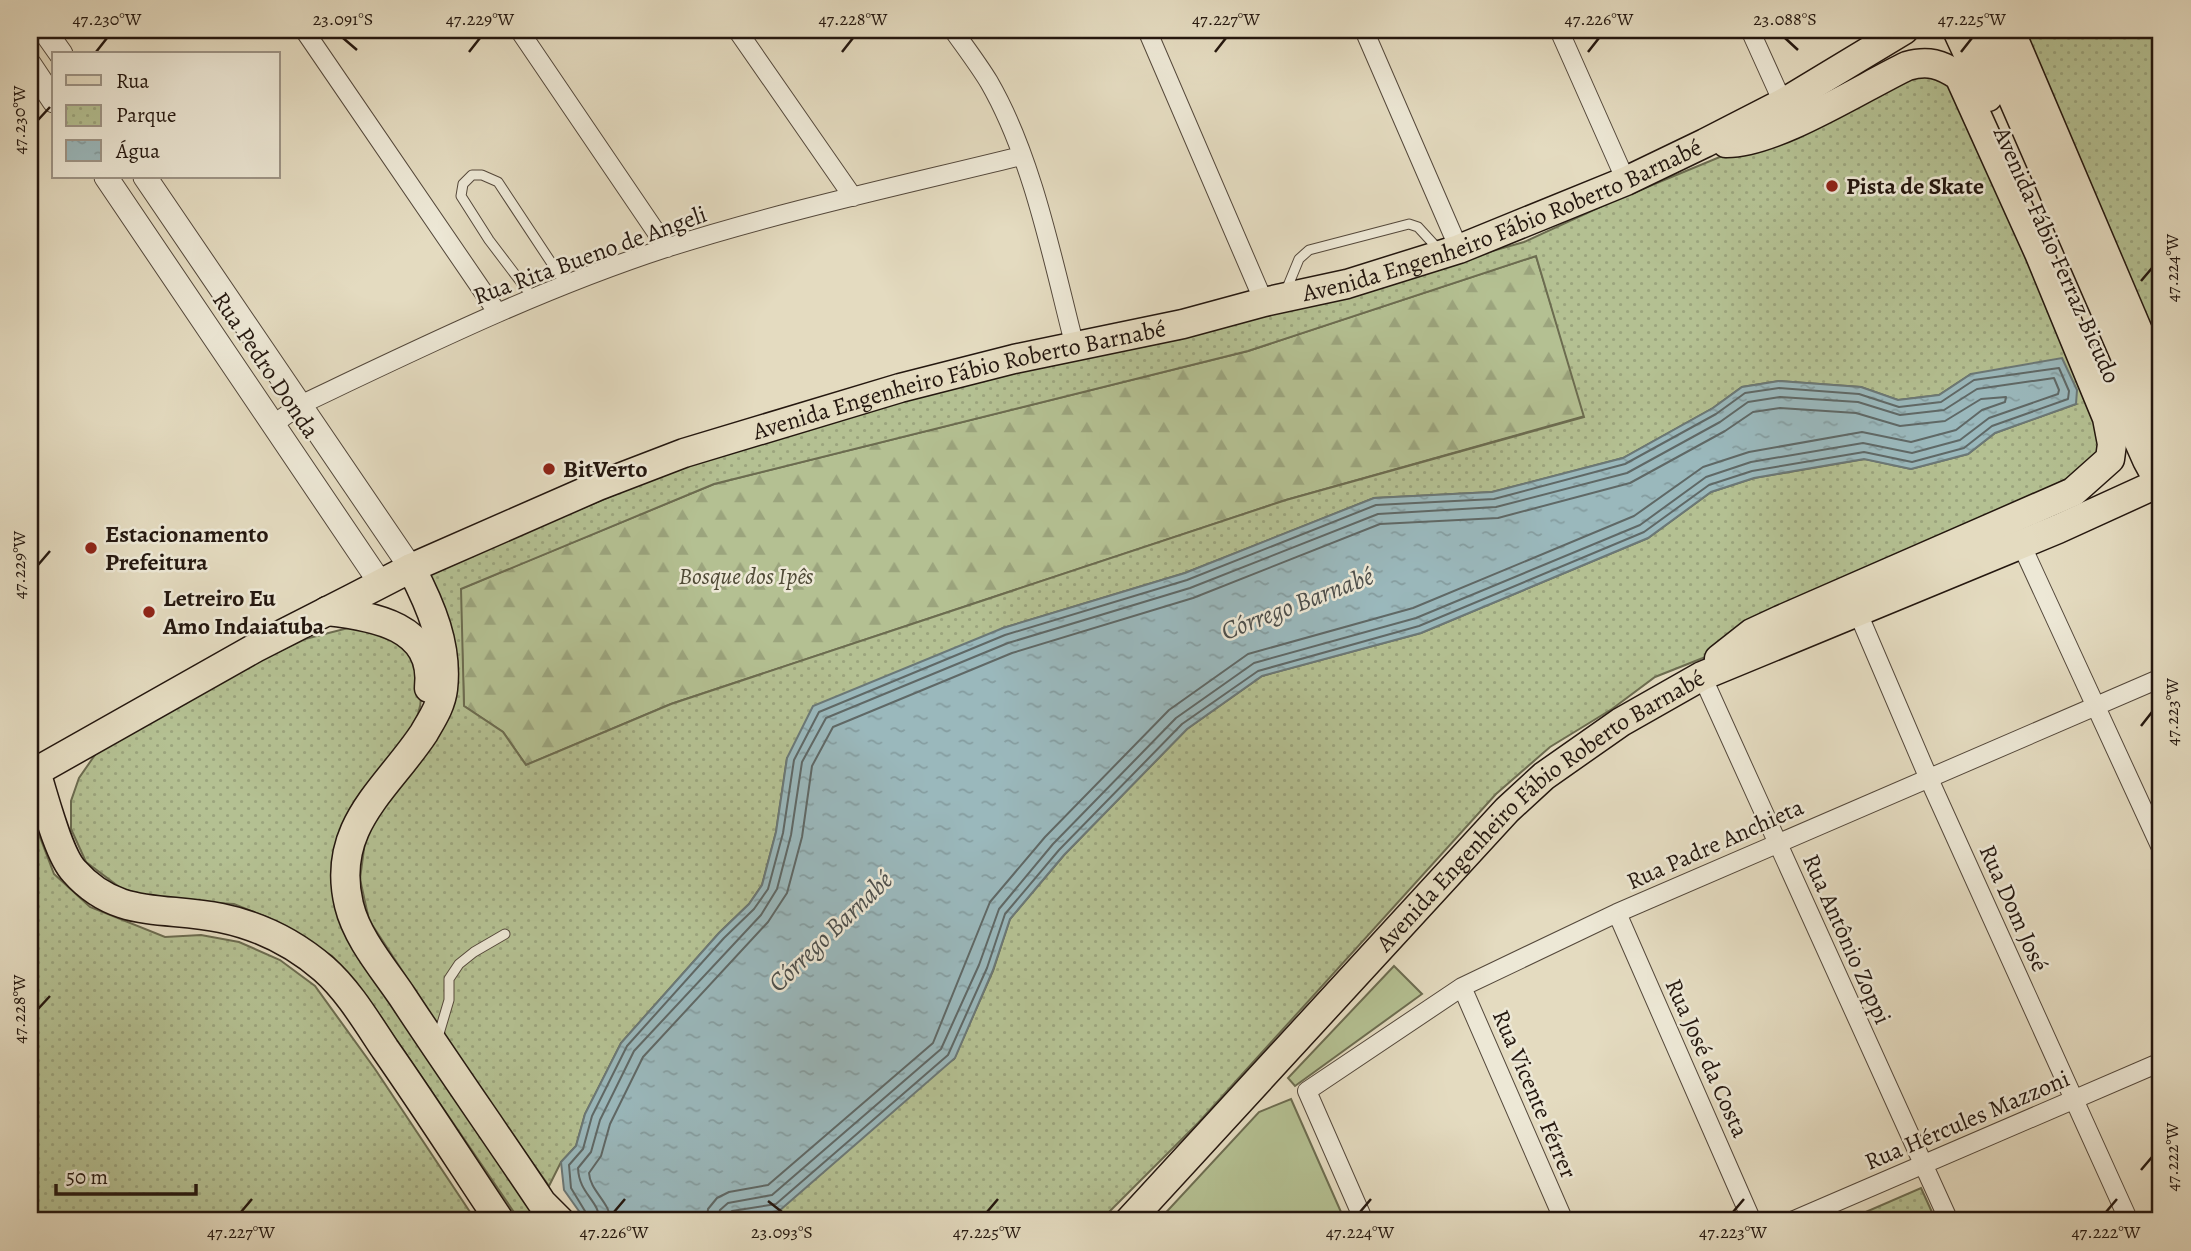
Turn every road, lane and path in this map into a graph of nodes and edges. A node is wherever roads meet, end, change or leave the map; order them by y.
1 (44, 30) edge
2 (304, 30) edge
3 (519, 30) edge
4 (737, 30) edge
5 (953, 30) edge
6 (1147, 30) edge
7 (1364, 30) edge
8 (1559, 30) edge
9 (1751, 30) edge
10 (1904, 30) edge
11 (1957, 30) edge
12 (1983, 30) edge
13 (2010, 30) edge
14 (60, 52) edge
15 (30, 65) edge
16 (52, 98) edge
17 (1783, 103) junction
18 (1705, 143) junction
19 (1021, 156) junction
20 (107, 178) edge
21 (146, 178) edge
22 (1626, 181) junction
23 (853, 197) junction
24 (667, 248) junction
25 (1450, 251) junction
26 (566, 285) junction
27 (533, 298) junction
28 (1273, 299) junction
29 (496, 312) junction
30 (1075, 347) junction
31 (2161, 385) edge
32 (300, 405) junction
33 (274, 424) junction
34 (2161, 439) edge
35 (2161, 479) edge
36 (2059, 498) junction
37 (2021, 544) junction
38 (411, 568) junction
39 (381, 584) junction
40 (327, 611) junction
41 (1858, 613) junction
42 (1702, 676) junction
43 (2161, 678) edge
44 (2098, 707) junction
45 (422, 736) junction
46 (33, 774) edge
47 (1928, 779) junction
48 (1777, 843) junction
49 (2161, 848) edge
50 (1617, 914) junction
51 (505, 934) dead end
52 (1462, 987) junction
53 (435, 1046) junction
54 (2161, 1062) edge
55 (2075, 1101) junction
56 (1923, 1167) junction
57 (500, 1221) edge
58 (560, 1221) edge
59 (1129, 1221) edge
60 (1364, 1221) edge
61 (1564, 1221) edge
62 (1752, 1221) edge
63 (1792, 1221) edge
64 (1949, 1221) edge
65 (2129, 1221) edge

1 - 14 street
2 - 29 street
3 - 24 street
4 - 23 street
5 - 19 street
6 - 28 street
7 - 25 street
8 - 22 street
9 - 17 street
10 - 17 main road, Avenida Engenheiro Fábio Roberto Barnabé
11 - 35 main road, Avenida Fábio Ferraz Bicudo
12 - 34 main road, Avenida Fábio Ferraz Bicudo
13 - 31 main road
15 - 16 street
17 - 18 main road, Avenida Engenheiro Fábio Roberto Barnabé
18 - 22 main road, Avenida Engenheiro Fábio Roberto Barnabé
18 - 36 main road
19 - 23 street, Rua Rita Bueno de Angeli
19 - 30 street
20 - 33 street, Rua Pedro Donda
21 - 32 street, Rua Pedro Donda
22 - 25 main road, Avenida Engenheiro Fábio Roberto Barnabé
23 - 24 street, Rua Rita Bueno de Angeli
24 - 26 street, Rua Rita Bueno de Angeli
25 - 28 main road, Avenida Engenheiro Fábio Roberto Barnabé
25 - 28 lane
26 - 27 street, Rua Rita Bueno de Angeli
26 - 27 lane
27 - 29 street, Rua Rita Bueno de Angeli
28 - 30 main road, Avenida Engenheiro Fábio Roberto Barnabé
29 - 32 street, Rua Rita Bueno de Angeli
30 - 38 main road, Avenida Engenheiro Fábio Roberto Barnabé
32 - 33 street, Rua Rita Bueno de Angeli
32 - 38 street, Rua Pedro Donda
33 - 39 street, Rua Pedro Donda
35 - 37 main road, Avenida Engenheiro Fábio Roberto Barnabé
36 - 37 main road
36 - 42 main road
37 - 41 main road, Avenida Engenheiro Fábio Roberto Barnabé
37 - 44 street
38 - 39 main road, Avenida Engenheiro Fábio Roberto Barnabé
38 - 45 main road
39 - 40 main road, Avenida Engenheiro Fábio Roberto Barnabé
40 - 45 main road
40 - 46 main road, Avenida Engenheiro Fábio Roberto Barnabé
41 - 42 main road, Avenida Engenheiro Fábio Roberto Barnabé
41 - 47 street, Rua Dom José
42 - 48 street, Rua Antônio Zoppi
42 - 59 main road, Avenida Engenheiro Fábio Roberto Barnabé
43 - 44 street, Rua Padre Anchieta
44 - 47 street, Rua Padre Anchieta
44 - 49 street
45 - 53 main road
46 - 57 main road
47 - 48 street, Rua Padre Anchieta
47 - 55 street, Rua Dom José
48 - 50 street, Rua Padre Anchieta
48 - 56 street, Rua Antônio Zoppi
50 - 52 street, Rua Padre Anchieta
50 - 62 street, Rua José da Costa
51 - 53 lane
52 - 60 street, Rua Padre Anchieta
52 - 61 street, Rua Vicente Férrer
53 - 58 main road
54 - 55 street, Rua Hércules Mazzoni
55 - 56 street, Rua Hércules Mazzoni
55 - 65 street, Rua Dom José
56 - 63 street, Rua Hércules Mazzoni
56 - 64 street, Rua Antônio Zoppi

